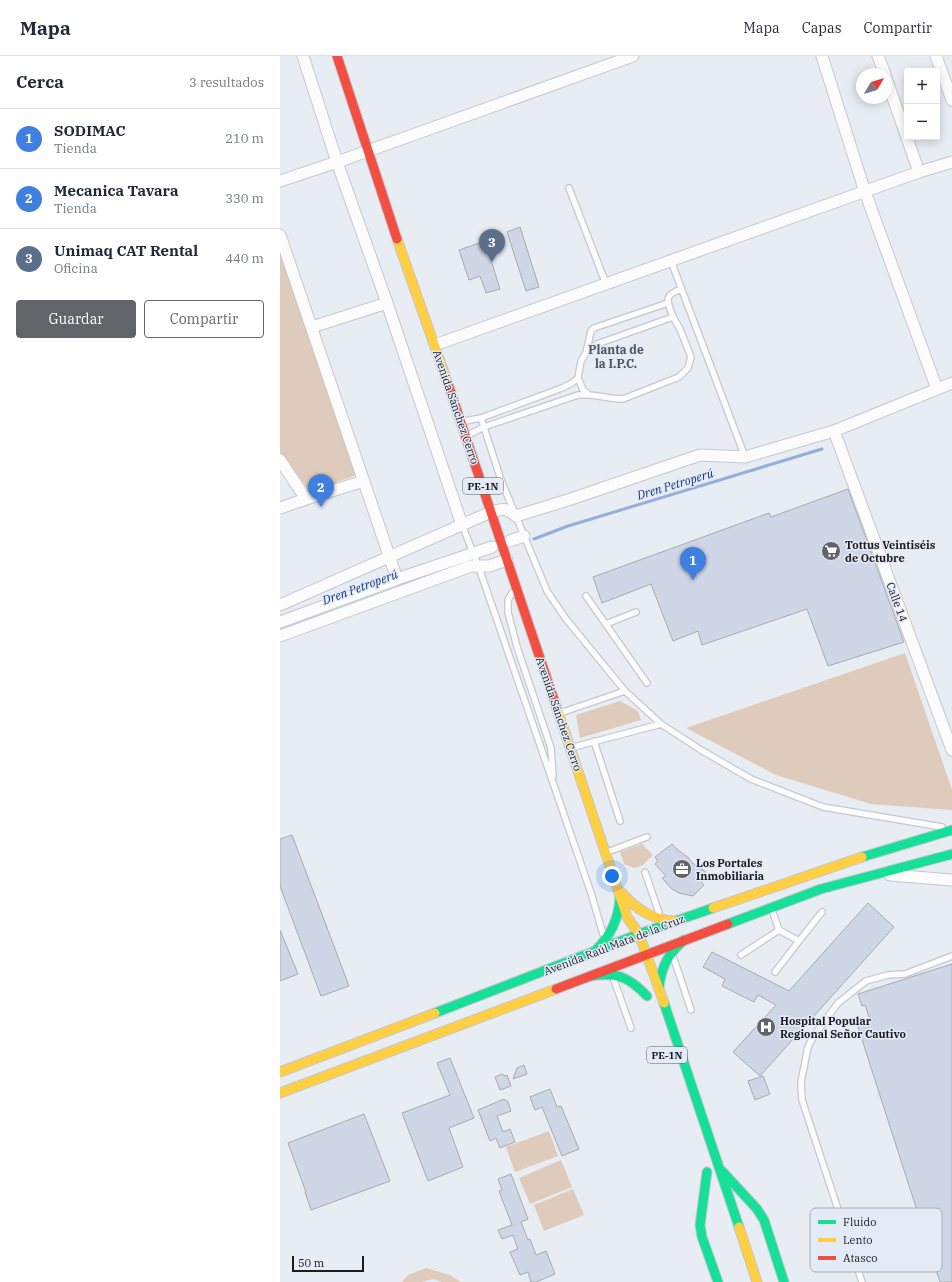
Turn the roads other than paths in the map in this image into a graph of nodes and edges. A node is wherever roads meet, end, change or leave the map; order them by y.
1 (303, 56) edge
2 (337, 56) edge
3 (633, 56) edge
4 (822, 56) edge
5 (878, 56) edge
6 (936, 56) edge
7 (883, 68) edge
8 (892, 95) edge
9 (952, 100) edge
10 (368, 151) junction
11 (337, 162) junction
12 (952, 162) edge
13 (919, 172) junction
14 (280, 181) edge
15 (569, 188) dead end
16 (865, 192) junction
17 (280, 235) edge
18 (671, 261) junction
19 (606, 284) junction
20 (682, 289) junction
21 (387, 303) junction
22 (668, 303) junction
23 (673, 316) junction
24 (312, 327) junction
25 (435, 345) junction
26 (586, 353) junction
27 (578, 378) junction
28 (952, 383) edge
29 (937, 389) junction
30 (588, 394) junction
31 (481, 418) junction
32 (461, 422) junction
33 (484, 428) junction
34 (834, 432) junction
35 (466, 436) junction
36 (745, 457) junction
37 (280, 460) edge
38 (364, 481) junction
39 (306, 499) junction
40 (280, 508) edge
41 (491, 512) junction
42 (516, 516) junction
43 (462, 525) junction
44 (524, 536) junction
45 (510, 541) dead end
46 (492, 547) dead end
47 (473, 552) junction
48 (388, 556) junction
49 (507, 560) junction
50 (478, 565) junction
51 (397, 579) junction
52 (517, 589) junction
53 (586, 596) dead end
54 (280, 605) edge
55 (636, 612) dead end
56 (280, 622) edge
57 (606, 624) junction
58 (280, 636) edge
59 (648, 683) dead end
60 (625, 691) junction
61 (559, 713) junction
62 (661, 724) junction
63 (594, 741) junction
64 (570, 748) junction
65 (952, 750) edge
66 (553, 783) junction
67 (620, 821) dead end
68 (952, 829) edge
69 (647, 837) dead end
70 (606, 853) junction
71 (952, 854) edge
72 (645, 872) dead end
73 (873, 875) junction
74 (952, 880) edge
75 (768, 889) junction
76 (619, 892) junction
77 (771, 908) junction
78 (822, 912) dead end
79 (757, 913) junction
80 (627, 917) junction
81 (661, 921) junction
82 (674, 921) junction
83 (779, 930) junction
84 (639, 934) junction
85 (628, 938) junction
86 (684, 940) junction
87 (799, 941) junction
88 (605, 942) junction
89 (595, 951) junction
90 (672, 951) junction
91 (646, 954) junction
92 (741, 955) dead end
93 (952, 956) edge
94 (636, 963) junction
95 (775, 972) dead end
96 (612, 974) junction
97 (591, 976) junction
98 (642, 981) dead end
99 (659, 988) junction
100 (691, 1010) dead end
101 (631, 1028) dead end
102 (280, 1072) edge
103 (280, 1093) edge
104 (719, 1167) junction
105 (714, 1194) dead end
106 (838, 1208) edge
107 (859, 1272) edge
108 (718, 1282) edge
109 (757, 1282) edge
110 (784, 1282) edge
111 (862, 1282) edge

1 - 11 street
2 - 10 main road, Avenida Sánchez Cerro / PE-1N
3 - 10 street
4 - 16 street
5 - 7 street
6 - 9 street
8 - 13 street
10 - 11 street
10 - 25 main road, Avenida Sánchez Cerro / PE-1N
11 - 14 street
11 - 21 street
12 - 13 street
13 - 16 street
15 - 19 lane
16 - 18 street
16 - 29 street
17 - 24 street
18 - 19 street
18 - 20 lane
19 - 25 street
20 - 22 lane
20 - 36 lane
21 - 24 street
21 - 43 street
22 - 23 lane
22 - 26 lane
23 - 26 lane
23 - 30 lane
24 - 38 street
25 - 32 main road, Avenida Sánchez Cerro / PE-1N
26 - 27 lane
27 - 30 lane
27 - 31 lane
28 - 29 street
29 - 34 street
30 - 33 lane
31 - 32 lane
31 - 33 lane
32 - 35 main road, Avenida Sánchez Cerro / PE-1N
33 - 35 lane
33 - 42 lane
34 - 36 street
34 - 65 street, Calle 14
35 - 41 main road, Avenida Sánchez Cerro / PE-1N
36 - 42 street
37 - 39 street
38 - 39 street
38 - 48 street
39 - 40 street
41 - 42 street
41 - 43 street
41 - 49 main road, Avenida Sánchez Cerro / PE-1N
42 - 44 lane
43 - 47 lane
43 - 48 street
44 - 45 street
44 - 60 lane
46 - 47 street
47 - 50 lane
47 - 51 street
48 - 51 street
48 - 54 street
49 - 50 street
49 - 52 main road, Avenida Sánchez Cerro / PE-1N
50 - 58 street
50 - 66 lane
51 - 56 street
52 - 61 main road, Avenida Sánchez Cerro / PE-1N
52 - 66 lane
53 - 57 lane
55 - 57 lane
57 - 59 lane
60 - 61 lane
60 - 62 lane
61 - 64 main road, Avenida Sánchez Cerro / PE-1N
62 - 63 lane
62 - 68 lane
63 - 64 lane
63 - 67 lane
64 - 70 main road, Avenida Sánchez Cerro / PE-1N
66 - 88 lane
68 - 75 main road, Avenida Raúl Mata de la Cruz
69 - 70 lane
70 - 76 main road, Avenida Sánchez Cerro / PE-1N
71 - 73 main road, Avenida Raúl Mata de la Cruz
72 - 81 lane
73 - 74 street
73 - 77 main road, Avenida Raúl Mata de la Cruz
75 - 79 main road
75 - 82 main road, Avenida Raúl Mata de la Cruz
76 - 80 main road, Avenida Sánchez Cerro / PE-1N
76 - 81 main road
76 - 88 main road
77 - 79 main road, Avenida Raúl Mata de la Cruz
77 - 83 lane
78 - 87 lane
79 - 86 main road, Avenida Raúl Mata de la Cruz
80 - 84 main road, Avenida Sánchez Cerro / PE-1N
80 - 85 main road, Avenida Sánchez Cerro / PE-1N
81 - 82 main road
82 - 84 main road, Avenida Raúl Mata de la Cruz
83 - 87 lane
83 - 92 lane
84 - 85 main road, Avenida Raúl Mata de la Cruz
84 - 91 main road, Avenida Sánchez Cerro / PE-1N
85 - 89 main road, Avenida Raúl Mata de la Cruz
85 - 94 main road, Avenida Sánchez Cerro / PE-1N
86 - 90 main road
86 - 91 main road, Avenida Raúl Mata de la Cruz
87 - 95 lane
88 - 89 main road
89 - 102 main road, Avenida Raúl Mata de la Cruz
90 - 99 main road
90 - 100 lane
91 - 94 main road, Avenida Raúl Mata de la Cruz
91 - 99 main road, Avenida Sánchez Cerro / PE-1N
93 - 106 lane
94 - 97 main road, Avenida Raúl Mata de la Cruz
96 - 97 main road
96 - 98 main road
96 - 101 lane
97 - 103 main road, Avenida Raúl Mata de la Cruz
99 - 104 main road, Avenida Sánchez Cerro / PE-1N
104 - 109 main road, Avenida Sánchez Cerro / PE-1N
104 - 110 main road, Avenida Sánchez Cerro
105 - 108 main road
107 - 111 lane

